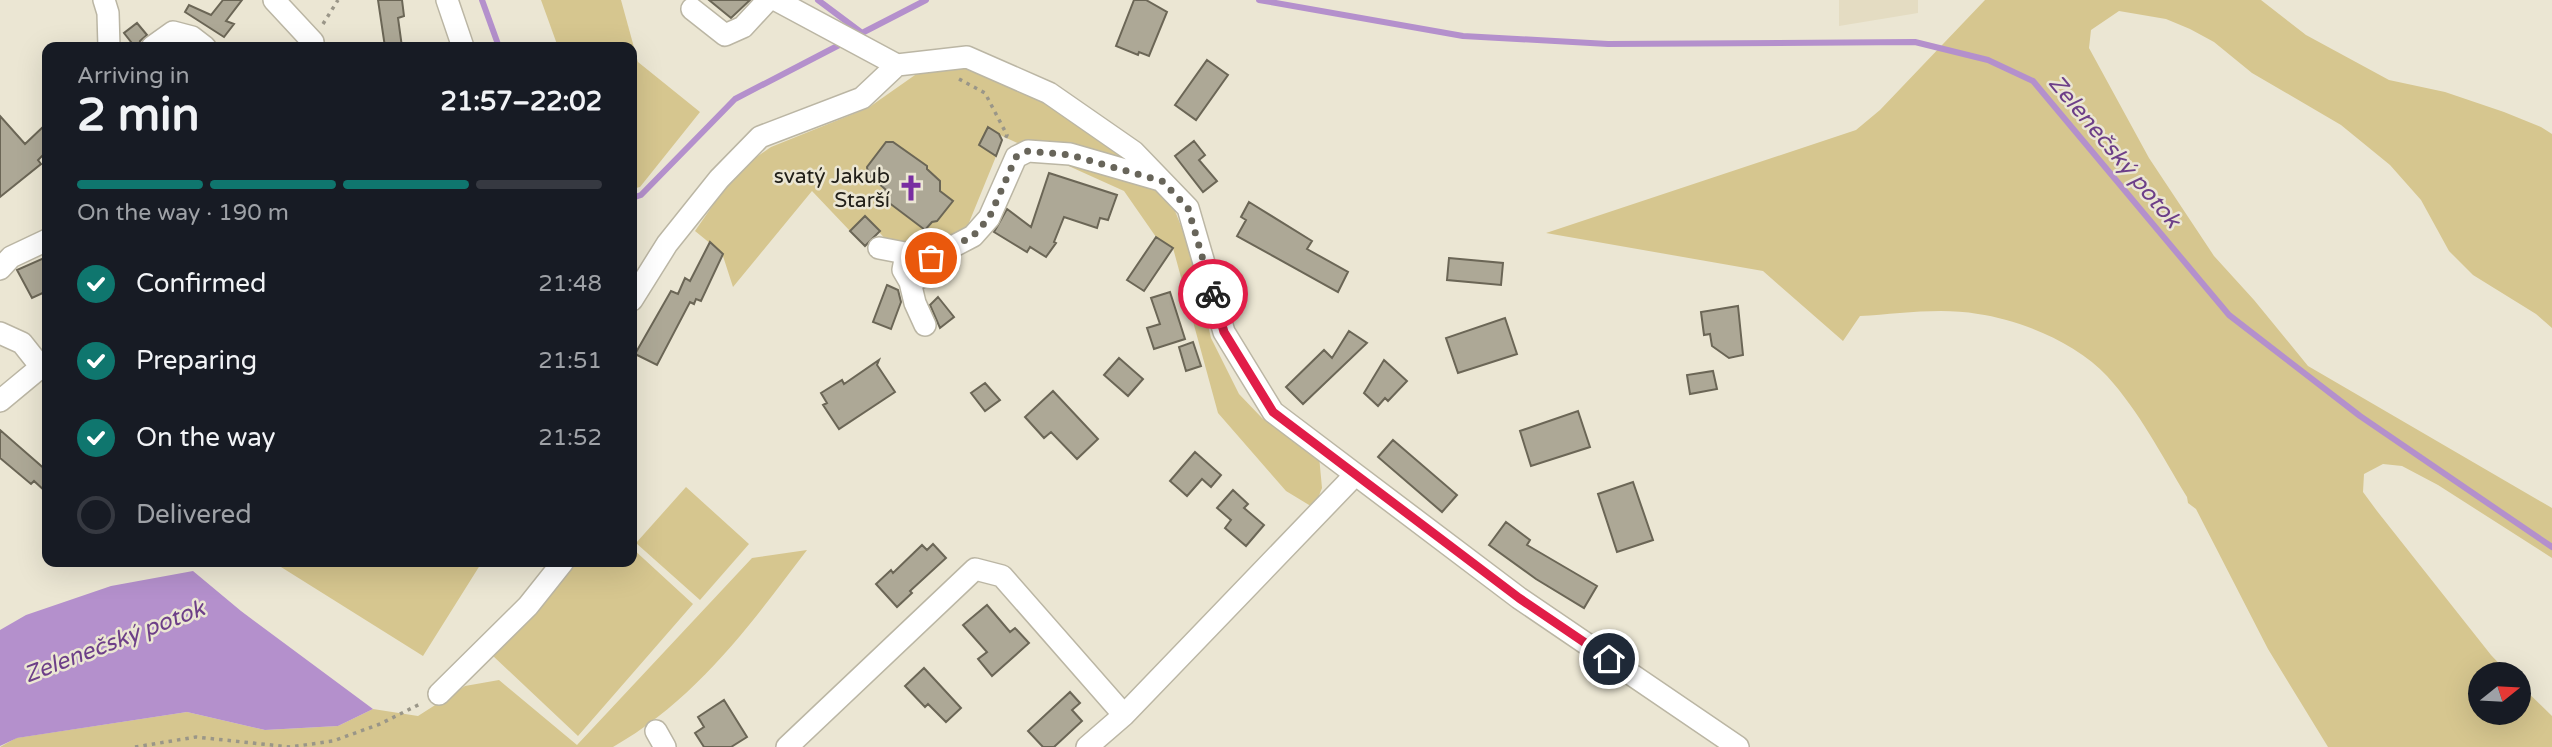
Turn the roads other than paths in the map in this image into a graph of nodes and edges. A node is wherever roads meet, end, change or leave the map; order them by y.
1 (104, 0) edge
2 (274, 0) edge
3 (447, 0) edge
4 (768, 0) edge
5 (776, 0) edge
6 (692, 9) dead end
7 (315, 38) edge
8 (109, 42) edge
9 (159, 42) edge
10 (198, 42) edge
11 (462, 42) edge
12 (897, 65) junction
13 (1162, 181) junction
14 (42, 242) edge
15 (879, 248) dead end
16 (906, 254) junction
17 (931, 258) junction
18 (0, 269) edge
19 (910, 282) junction
20 (637, 292) edge
21 (925, 325) dead end
22 (0, 333) edge
23 (42, 362) edge
24 (42, 366) edge
25 (0, 401) edge
26 (1354, 475) junction
27 (559, 567) edge
28 (439, 694) road end
29 (1124, 715) junction
30 (787, 747) edge
31 (1087, 747) edge
32 (1738, 747) edge

1 - 8 street
2 - 7 street
3 - 11 street
4 - 6 street
5 - 12 street
9 - 10 street
12 - 13 street
12 - 20 street
13 - 17 street
13 - 26 street
14 - 18 street
15 - 16 street
16 - 17 street
16 - 19 street
17 - 19 street
19 - 21 street
22 - 23 street
24 - 25 street
26 - 29 street
26 - 32 street
27 - 28 street
29 - 30 street
29 - 31 street

